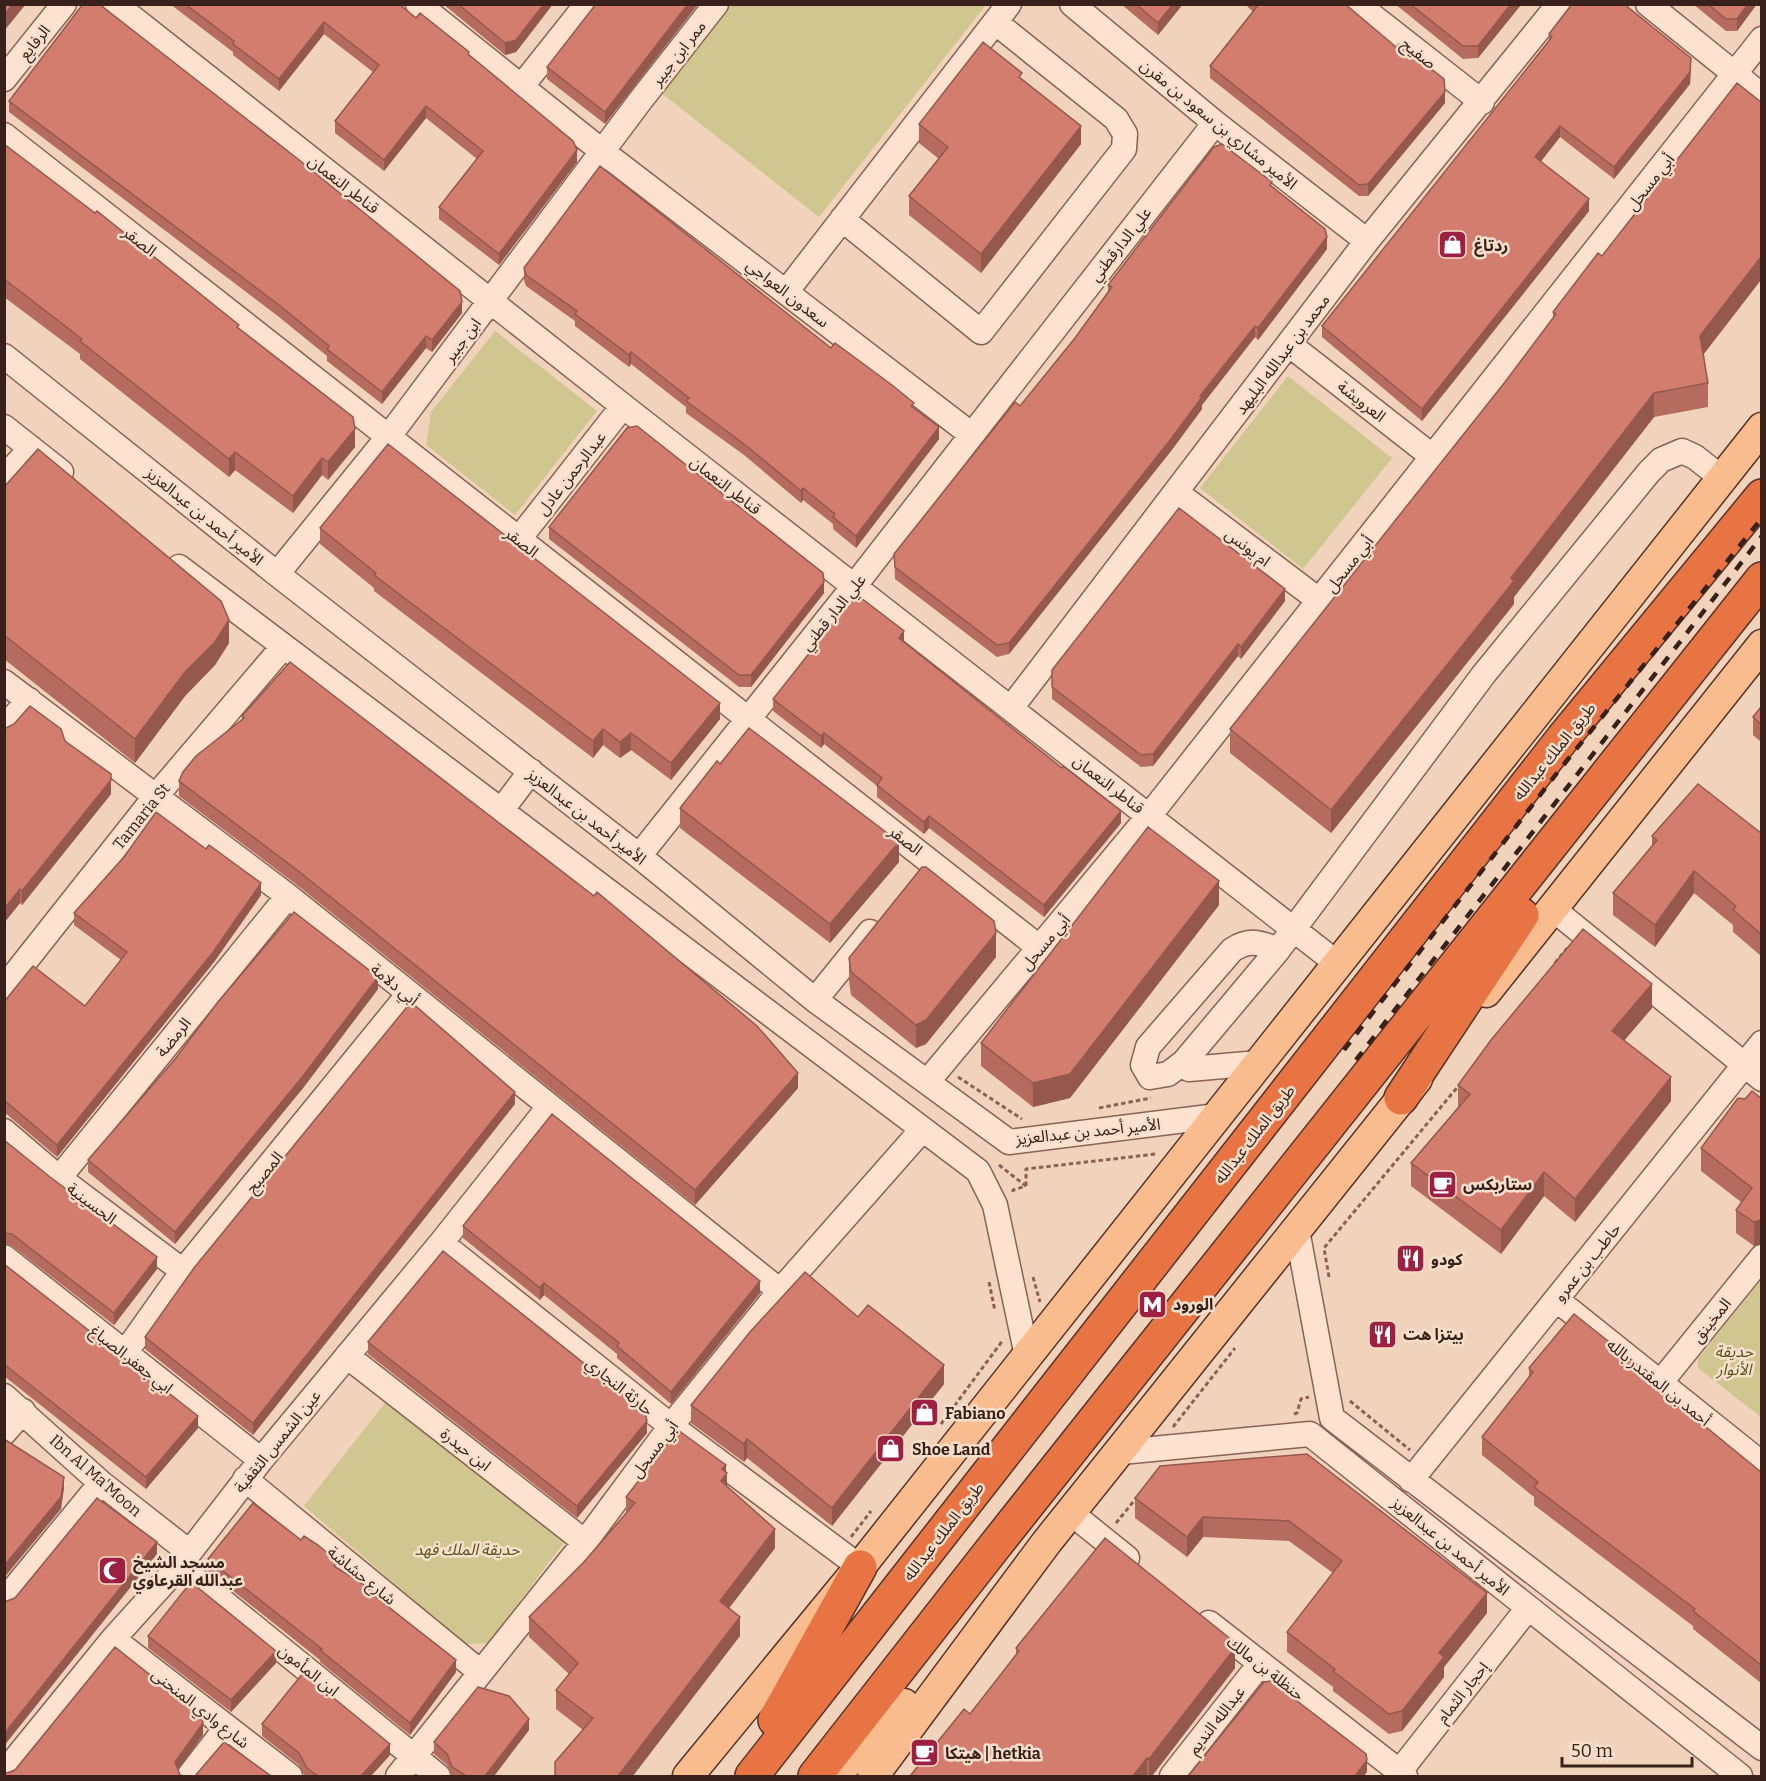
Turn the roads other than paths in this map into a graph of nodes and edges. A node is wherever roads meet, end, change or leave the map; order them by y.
1 (64, 4) edge
2 (115, 4) edge
3 (418, 4) edge
4 (587, 4) edge
5 (716, 4) edge
6 (1072, 4) edge
7 (1357, 4) edge
8 (1559, 4) edge
9 (1648, 4) edge
10 (1002, 13) edge
11 (1761, 39) edge
12 (1734, 74) junction
13 (4, 79) edge
14 (521, 87) junction
15 (1761, 96) edge
16 (640, 101) joint
17 (1482, 102) junction
18 (1215, 123) junction
19 (4, 135) edge
20 (603, 152) junction
21 (842, 219) junction
22 (1367, 241) junction
23 (786, 292) junction
24 (492, 301) junction
25 (1290, 345) junction
26 (4, 356) edge
27 (1025, 365) joint
28 (623, 406) junction
29 (4, 426) edge
30 (1761, 428) edge
31 (972, 435) junction
32 (389, 436) junction
33 (31, 448) junction
34 (1433, 457) junction
35 (4, 478) edge
36 (1724, 479) junction
37 (77, 485) edge
38 (1177, 493) junction
39 (1761, 496) edge
40 (518, 540) junction
41 (160, 552) edge
42 (277, 574) junction
43 (1761, 579) edge
44 (855, 585) junction
45 (1320, 601) junction
46 (1761, 645) edge
47 (282, 648) junction
48 (4, 682) edge
49 (28, 700) junction
50 (1011, 708) junction
51 (748, 717) junction
52 (4, 728) edge
53 (1563, 738) junction
54 (1617, 761) junction
55 (531, 771) junction
56 (156, 796) junction
57 (500, 812) junction
58 (1149, 816) junction
59 (639, 856) junction
60 (288, 896) junction
61 (1553, 909) junction
62 (886, 912) edge
63 (1371, 924) junction
64 (1293, 928) junction
65 (1040, 948) junction
66 (1278, 950) junction
67 (1338, 964) junction
68 (4, 988) edge
69 (408, 995) junction
70 (814, 1000) junction
71 (1761, 1043) edge
72 (1184, 1062) junction
73 (1258, 1063) junction
74 (1753, 1072) edge
75 (934, 1073) junction
76 (1401, 1098) junction
77 (549, 1107) junction
78 (1217, 1116) junction
79 (4, 1131) edge
80 (921, 1131) junction
81 (59, 1178) junction
82 (1297, 1230) junction
83 (441, 1243) junction
84 (4, 1257) edge
85 (1761, 1257) edge
86 (183, 1271) junction
87 (780, 1291) junction
88 (1557, 1300) junction
89 (124, 1353) junction
90 (347, 1356) junction
91 (1027, 1356) junction
92 (1660, 1383) junction
93 (14, 1404) edge
94 (671, 1426) junction
95 (4, 1433) edge
96 (1121, 1452) junction
97 (261, 1460) junction
98 (1761, 1464) edge
99 (1418, 1471) junction
100 (245, 1479) junction
101 (101, 1483) junction
102 (1071, 1514) junction
103 (585, 1542) junction
104 (1046, 1543) junction
105 (184, 1559) junction
106 (850, 1559) junction
107 (1140, 1569) edge
108 (4, 1601) edge
109 (1528, 1608) junction
110 (1196, 1612) edge
111 (113, 1639) junction
112 (1260, 1664) junction
113 (479, 1671) junction
114 (226, 1728) junction
115 (1761, 1748) edge
116 (415, 1755) junction
117 (4, 1773) edge
118 (1400, 1775) edge
119 (189, 1776) edge
120 (290, 1776) edge
121 (398, 1776) edge
122 (438, 1776) edge
123 (688, 1776) edge
124 (740, 1776) edge
125 (752, 1776) edge
126 (815, 1776) edge
127 (832, 1776) edge
128 (873, 1776) edge
129 (1172, 1776) edge
130 (1740, 1776) edge

1 - 13 street, الرفايع
2 - 24 street, قناطر النعمان
3 - 14 street, سعدون العواجي
4 - 14 street
5 - 16 street, ممر ابن جبير
6 - 18 street, الأمير مشاري بن سعود بن مقرن
7 - 17 street, صفيح
8 - 17 street, محمد بن عبدالله البليهد
9 - 12 street
10 - 21 street
10 - 21 street
11 - 12 street, أبي مسحل
12 - 15 street
12 - 34 street, أبي مسحل
14 - 20 street, سعدون العواجي
16 - 20 street, ابن جبير
17 - 22 street, محمد بن عبدالله البليهد
18 - 22 street, الأمير مشاري بن سعود بن مقرن
18 - 27 street, علي الدارقطني
19 - 32 street, الصقر
20 - 23 street, سعدون العواجي
20 - 24 street, ابن جبير
21 - 23 street
22 - 25 street, محمد بن عبدالله البليهد
23 - 31 street, سعدون العواجي
24 - 28 street, قناطر النعمان
24 - 32 street, ابن جبير
25 - 34 street, العرويشة
25 - 38 street, محمد بن عبدالله البليهد
26 - 42 street, الأمير أحمد بن عبدالعزيز
27 - 31 street, علي الدار قطني
28 - 40 street, عبدالرحمن عادل
28 - 44 street, قناطر النعمان
29 - 33 street
30 - 36 main road
31 - 44 street, علي الدار قطني
32 - 40 street, الصقر
32 - 42 street, ابن جبير
33 - 35 street
33 - 37 street
34 - 45 street, أبي مسحل
36 - 63 main road
36 - 64 street
38 - 45 street, ام يونس
38 - 50 street, محمد بن عبدالله البليهد
39 - 53 highway, طريق الملك عبدالله
40 - 51 street, الصقر
41 - 47 street
42 - 55 street, الأمير أحمد بن عبدالعزيز
43 - 54 highway
44 - 50 street, قناطر النعمان
44 - 51 street, علي الدار قطني
45 - 58 street, أبي مسحل
46 - 61 main road
47 - 56 street, Tamaria St
47 - 57 street
48 - 49 street, أبي دلامة
49 - 52 street
49 - 56 street, أبي دلامة
50 - 58 street, قناطر النعمان
51 - 59 street, علي الدار قطني
51 - 65 street, الصقر
53 - 63 main road
53 - 125 highway, طريق الملك عبدالله
54 - 76 highway
54 - 126 highway
55 - 57 street
55 - 59 street, الأمير أحمد بن عبدالعزيز
56 - 60 street, أبي دلامة
56 - 68 street, Tamaria St
57 - 80 street
58 - 64 street, قناطر النعمان
58 - 65 street, أبي مسحل
59 - 70 street, الأمير أحمد بن عبدالعزيز
60 - 69 street, أبي دلامة
60 - 81 street, الرمضة
61 - 74 street
61 - 76 main road
62 - 70 street
63 - 67 main road
64 - 66 street
64 - 67 street, قناطر النعمان
65 - 75 street, أبي مسحل
66 - 72 street
66 - 72 street
67 - 73 main road
69 - 77 street, أبي دلامة
69 - 86 street, المصبح
70 - 75 street, الأمير أحمد بن عبدالعزيز
71 - 74 street, حاطب بن عمرو
72 - 73 street
73 - 78 main road
74 - 88 street, حاطب بن عمرو
75 - 78 street, الأمير أحمد بن عبدالعزيز
76 - 82 main road
77 - 83 street, عين الشمس الثقفية
77 - 87 street, أبي دلامة
78 - 91 main road
79 - 81 street, الحسينية
80 - 87 street, أبي مسحل
80 - 91 street
81 - 86 street, الحسينية
82 - 96 main road
82 - 99 street, الأمير أحمد بن عبدالعزيز
83 - 90 street, عين الشمس الثقفية
83 - 94 street, حارثة النجاري
84 - 89 street, ابي جعفر الصباغ
85 - 92 street, المخينق
86 - 89 street, المصبح
87 - 94 street, أبي مسحل
88 - 92 street, أحمد بن المقتدر بالله
88 - 99 street, حاطب بن عمرو
89 - 97 street, ابي جعفر الصباغ
90 - 97 street, عين الشمس الثقفية
90 - 103 street, ابن حيدرة
91 - 106 main road
92 - 98 street, أحمد بن المقتدر بالله
93 - 95 street
93 - 101 street, Ibn Al Ma'Moon
94 - 103 street, أبي مسحل
94 - 106 street, حارثة النجاري
96 - 102 main road
96 - 109 street, الأمير أحمد بن عبدالعزيز
97 - 100 street, عين الشمس الثقفية
99 - 115 street, الأمير أحمد بن عبدالعزيز
100 - 105 street, عين الشمس الثقفية
100 - 113 street, شارع حشاشة
101 - 105 street, Ibn Al Ma'Moon
101 - 108 street
102 - 104 main road
102 - 107 street
103 - 113 street, أبي مسحل
104 - 127 main road
104 - 128 main road
105 - 111 street, عين الشمس الثقفية
105 - 116 street, ابن المأمون
106 - 123 main road
106 - 124 highway
109 - 118 street, إحجار الثمام
109 - 130 street, الأمير أحمد بن عبدالعزيز
110 - 112 street, حنظلة بن مالك
111 - 114 street, شارع وادي المنحنى
111 - 117 street, عين الشمس الثقفية
112 - 118 street, حنظلة بن مالك
112 - 129 street, عبدالله النديم
113 - 116 street, أبي مسحل
114 - 119 street
114 - 120 street, شارع وادي المنحنى
116 - 121 street, أبي مسحل
116 - 122 street, ابن المأمون

